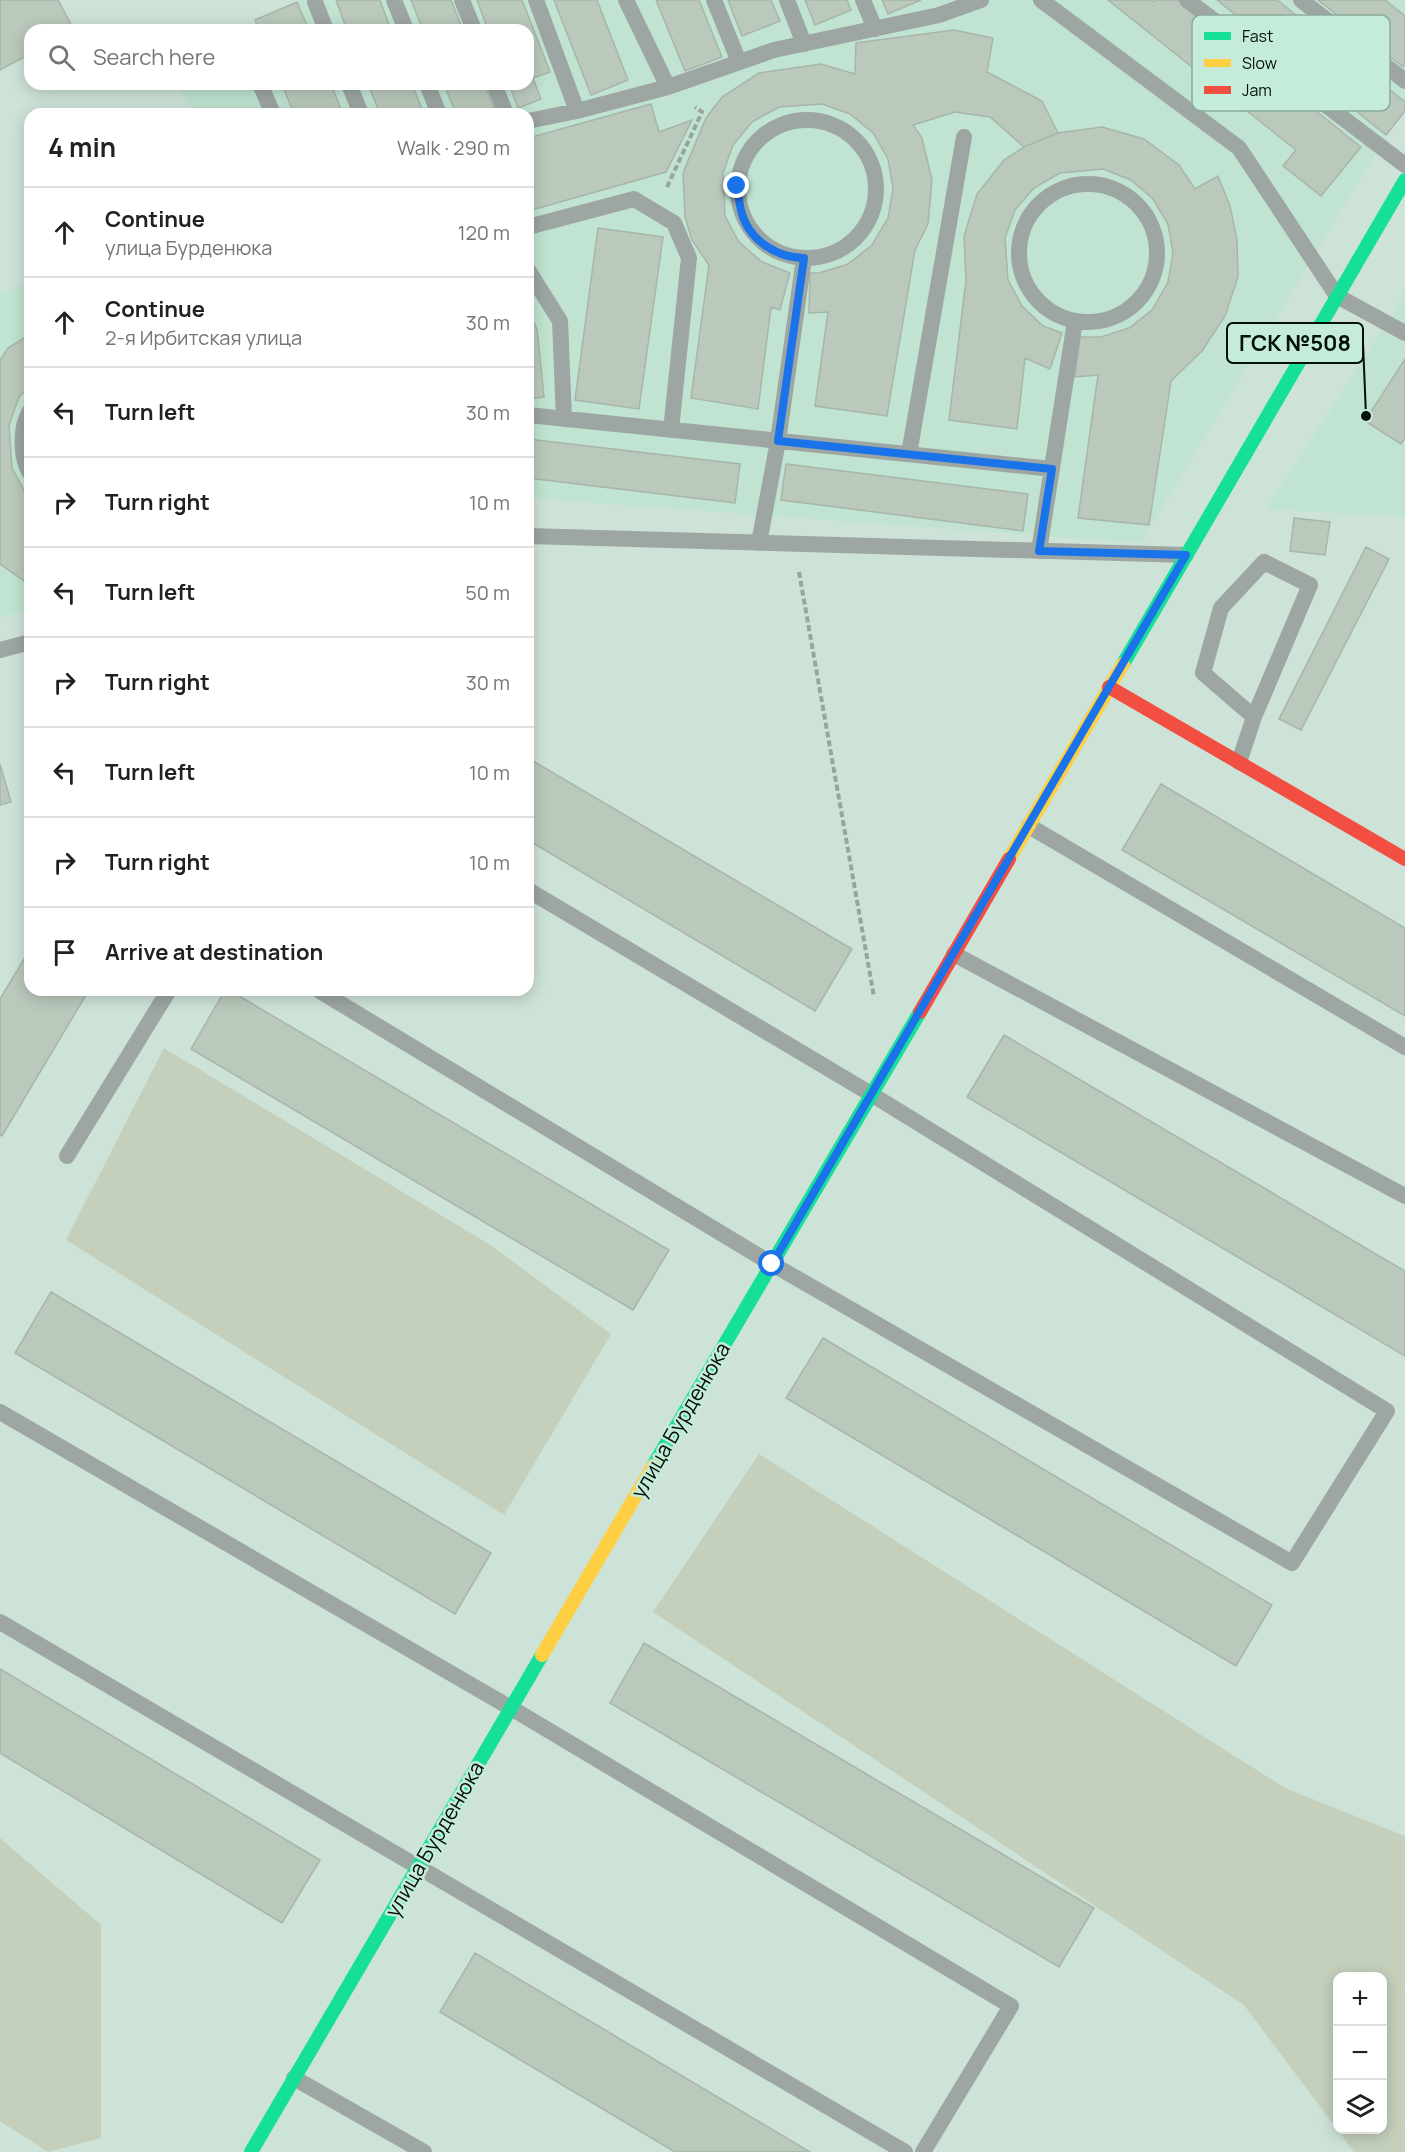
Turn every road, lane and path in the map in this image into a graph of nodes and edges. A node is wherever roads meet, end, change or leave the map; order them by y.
1 (394, 0) edge
2 (462, 0) edge
3 (536, 0) edge
4 (626, 0) edge
5 (714, 0) edge
6 (787, 0) edge
7 (863, 0) edge
8 (981, 0) edge
9 (1041, 0) edge
10 (1187, 0) edge
11 (1301, 0) edge
12 (315, 2) dead end
13 (945, 6) edge
14 (1207, 15) edge
15 (1320, 15) edge
16 (324, 24) edge
17 (404, 24) edge
18 (472, 24) edge
19 (875, 29) junction
20 (804, 44) junction
21 (739, 62) junction
22 (1390, 69) edge
23 (1405, 81) edge
24 (668, 87) junction
25 (263, 90) edge
26 (352, 90) edge
27 (429, 90) edge
28 (496, 90) edge
29 (270, 108) edge
30 (359, 108) edge
31 (437, 108) edge
32 (504, 108) edge
33 (577, 111) junction
34 (1334, 111) edge
35 (534, 120) edge
36 (964, 137) dead end
37 (1405, 165) edge
38 (1405, 180) edge
39 (656, 213) junction
40 (534, 225) edge
41 (804, 258) junction
42 (534, 280) edge
43 (1337, 296) junction
44 (1075, 321) junction
45 (1405, 333) edge
46 (534, 416) edge
47 (564, 419) junction
48 (671, 430) junction
49 (24, 431) edge
50 (778, 441) junction
51 (24, 450) edge
52 (909, 454) junction
53 (1052, 469) junction
54 (534, 536) edge
55 (759, 543) junction
56 (794, 544) junction
57 (1039, 551) junction
58 (1186, 555) junction
59 (24, 644) edge
60 (0, 650) edge
61 (1108, 687) junction
62 (1254, 717) junction
63 (1239, 762) junction
64 (1029, 826) junction
65 (1405, 859) edge
66 (534, 894) edge
67 (954, 954) junction
68 (165, 996) edge
69 (328, 996) edge
70 (874, 998) dead end
71 (1405, 1047) edge
72 (871, 1094) junction
73 (67, 1156) dead end
74 (1405, 1196) edge
75 (772, 1264) junction
76 (0, 1412) edge
77 (0, 1622) edge
78 (511, 1708) junction
79 (417, 1868) junction
80 (294, 2078) junction
81 (251, 2152) edge
82 (424, 2152) edge
83 (905, 2152) edge
84 (923, 2152) edge

1 - 17 lane
2 - 18 lane
3 - 33 lane
4 - 24 lane
5 - 21 lane
6 - 20 lane
7 - 19 lane
8 - 13 lane
9 - 43 lane
10 - 14 lane
11 - 15 lane
12 - 16 lane
13 - 19 lane
19 - 20 lane
20 - 21 lane
21 - 24 lane
22 - 23 lane
24 - 33 lane
24 - 39 path
25 - 29 lane
26 - 30 lane
27 - 31 lane
28 - 32 lane
33 - 35 lane
34 - 37 lane
36 - 52 lane
38 - 43 street, улица Бурденюка
39 - 40 lane
39 - 48 lane
41 - 41 lane
41 - 50 lane
42 - 47 lane
43 - 45 lane
43 - 58 street, улица Бурденюка
44 - 44 lane
44 - 53 lane
46 - 47 lane
47 - 48 lane
48 - 50 lane
49 - 51 lane
50 - 52 lane
50 - 55 lane
52 - 53 lane
53 - 57 lane
54 - 55 lane
55 - 56 lane
56 - 57 lane
56 - 70 path
57 - 58 lane
58 - 61 street, улица Бурденюка
59 - 60 lane
61 - 63 street
61 - 64 street, улица Бурденюка
62 - 62 lane
62 - 63 lane
63 - 65 street
64 - 67 street, улица Бурденюка
64 - 71 lane
66 - 72 lane
67 - 72 street, улица Бурденюка
67 - 74 lane
68 - 73 lane
69 - 75 lane
72 - 75 street, улица Бурденюка
72 - 75 lane
75 - 78 street, улица Бурденюка
76 - 78 lane
77 - 79 lane
78 - 79 street, улица Бурденюка
78 - 84 lane
79 - 80 street, улица Бурденюка
79 - 83 lane
80 - 81 street, улица Бурденюка
80 - 82 lane

